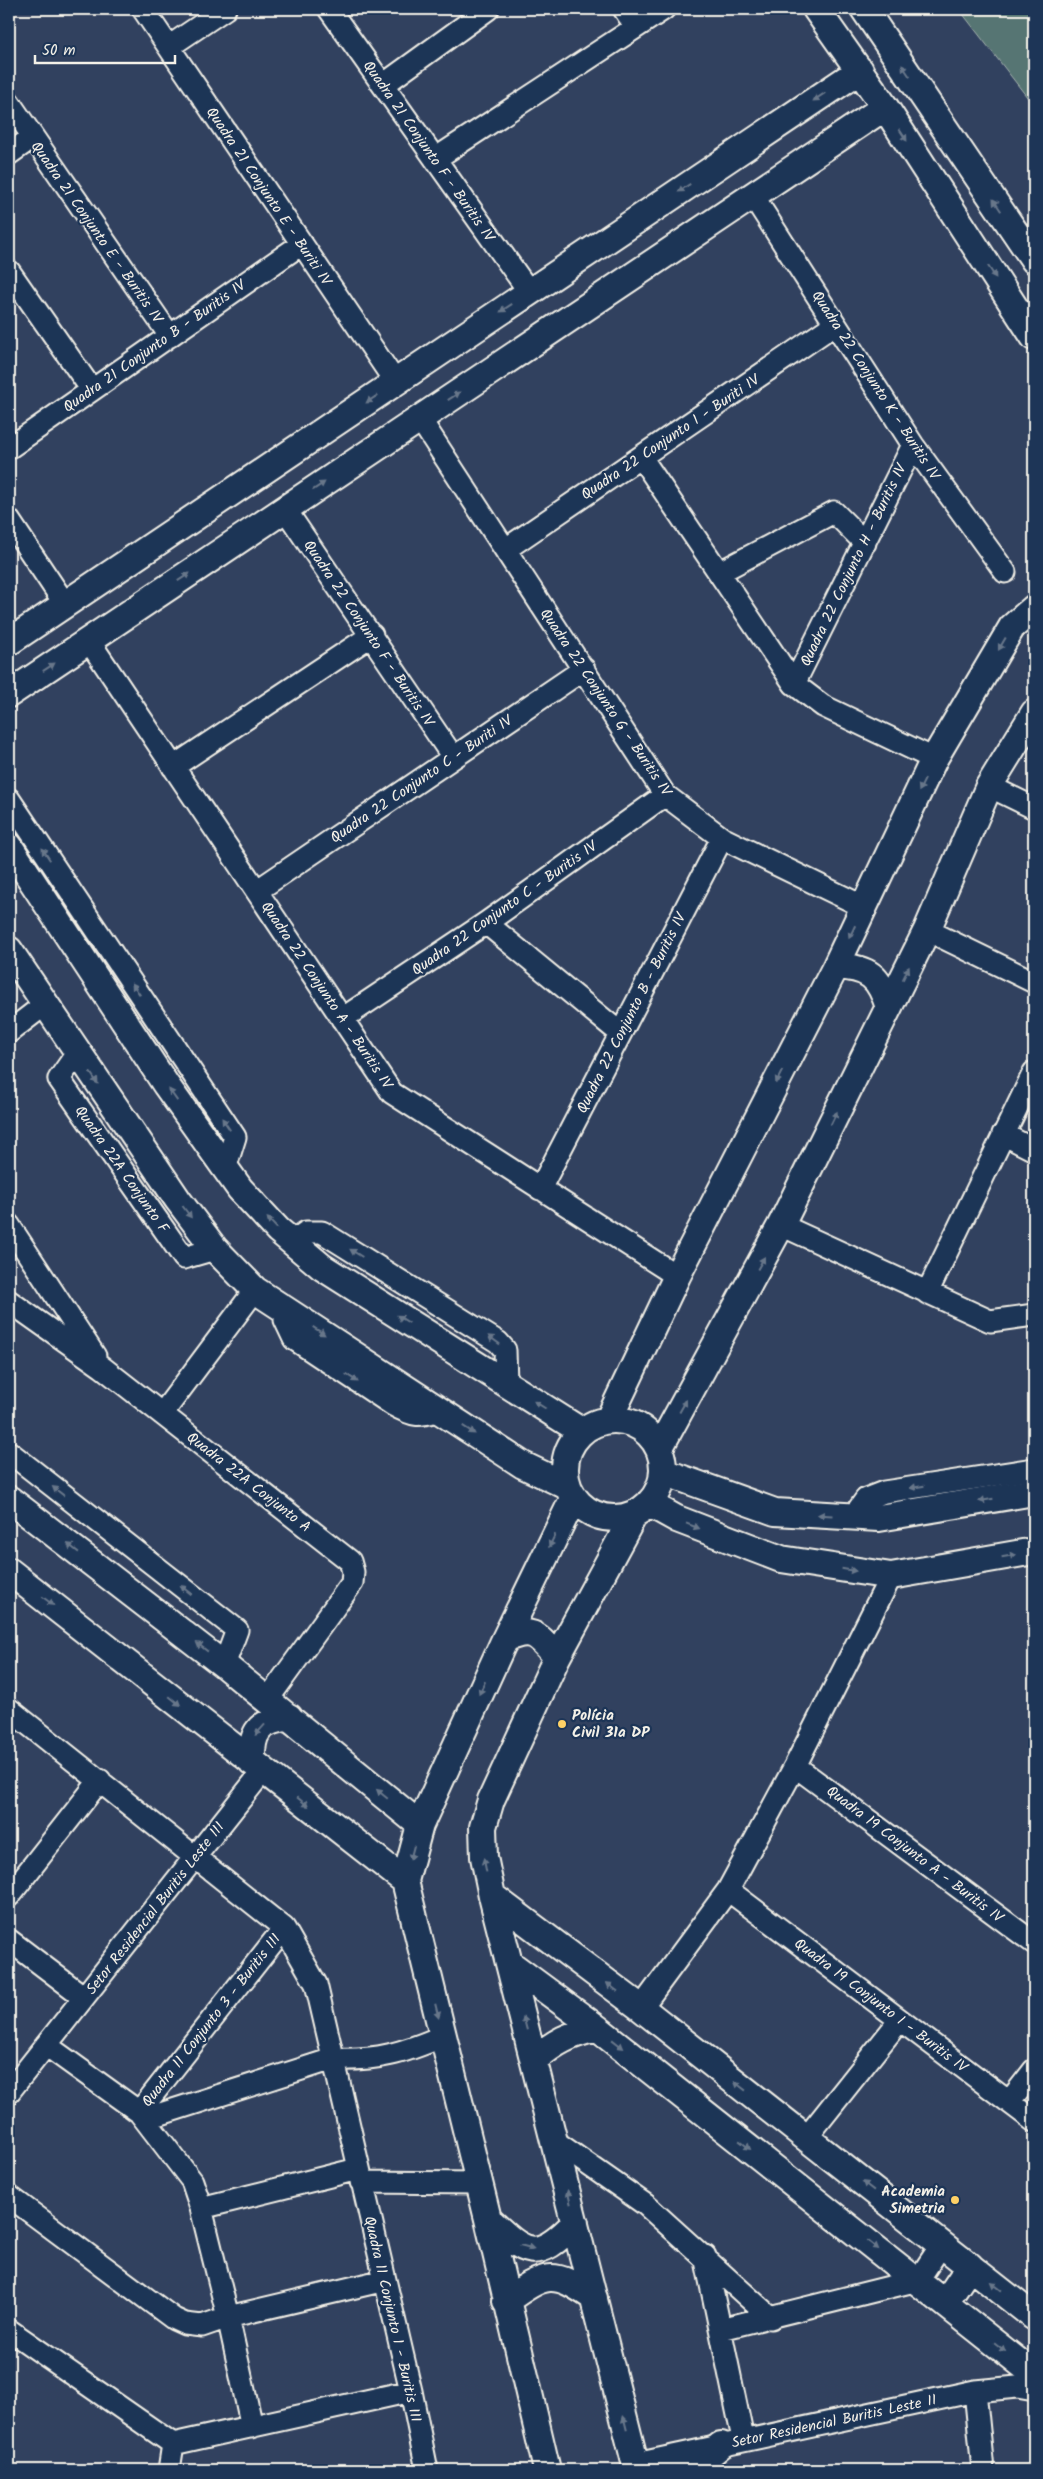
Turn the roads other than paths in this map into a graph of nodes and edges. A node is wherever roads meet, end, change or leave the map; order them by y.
1 (143, 9) edge
2 (225, 9) edge
3 (329, 9) edge
4 (488, 9) edge
5 (624, 9) edge
6 (664, 9) edge
7 (816, 9) edge
8 (864, 9) edge
9 (636, 27) junction
10 (170, 46) junction
11 (860, 70) junction
12 (383, 85) junction
13 (9, 102) edge
14 (885, 107) junction
15 (32, 138) junction
16 (9, 154) edge
17 (435, 159) junction
18 (753, 196) junction
19 (300, 244) junction
20 (1034, 260) edge
21 (9, 271) edge
22 (530, 293) junction
23 (835, 324) junction
24 (170, 336) junction
25 (1034, 337) edge
26 (396, 383) junction
27 (92, 390) junction
28 (420, 419) junction
29 (913, 445) junction
30 (9, 448) edge
31 (641, 457) junction
32 (285, 509) junction
33 (9, 520) edge
34 (865, 542) junction
35 (506, 549) junction
36 (720, 572) junction
37 (1004, 572) dead end
38 (65, 604) junction
39 (1034, 608) edge
40 (372, 635) junction
41 (89, 640) junction
42 (9, 642) edge
43 (584, 669) junction
44 (794, 684) junction
45 (9, 694) edge
46 (1034, 713) edge
47 (453, 757) junction
48 (934, 760) junction
49 (173, 767) junction
50 (989, 786) junction
51 (665, 795) junction
52 (9, 799) edge
53 (1034, 808) edge
54 (722, 838) junction
55 (9, 846) edge
56 (258, 890) junction
57 (864, 907) junction
58 (486, 923) junction
59 (927, 930) junction
60 (9, 950) edge
61 (836, 966) junction
62 (1034, 982) edge
63 (44, 1005) junction
64 (890, 1007) junction
65 (342, 1020) junction
66 (9, 1032) edge
67 (620, 1034) junction
68 (1034, 1072) edge
69 (1003, 1134) junction
70 (1034, 1150) edge
71 (225, 1169) junction
72 (540, 1189) junction
73 (9, 1225) edge
74 (781, 1225) junction
75 (677, 1276) junction
76 (255, 1290) junction
77 (927, 1293) junction
78 (11, 1307) edge
79 (1034, 1315) edge
80 (102, 1366) junction
81 (162, 1414) junction
82 (609, 1419) junction
83 (581, 1432) junction
84 (9, 1452) edge
85 (662, 1460) junction
86 (1034, 1469) edge
87 (570, 1491) junction
88 (1034, 1492) edge
89 (9, 1499) edge
90 (642, 1509) junction
91 (853, 1517) junction
92 (1034, 1551) edge
93 (9, 1571) edge
94 (890, 1576) junction
95 (505, 1639) junction
96 (557, 1657) junction
97 (224, 1665) junction
98 (268, 1699) junction
99 (11, 1714) edge
100 (289, 1717) junction
101 (257, 1766) junction
102 (795, 1766) junction
103 (100, 1780) junction
104 (420, 1825) junction
105 (196, 1856) junction
106 (405, 1881) junction
107 (728, 1890) junction
108 (9, 1896) edge
109 (492, 1896) junction
110 (284, 1928) junction
111 (9, 1940) edge
112 (1034, 1943) edge
113 (509, 1962) junction
114 (84, 1997) junction
115 (641, 2008) junction
116 (900, 2020) junction
117 (597, 2028) junction
118 (443, 2036) junction
119 (46, 2045) junction
120 (333, 2060) junction
121 (534, 2060) junction
122 (1034, 2070) edge
123 (10, 2087) edge
124 (1009, 2102) junction
125 (142, 2115) junction
126 (1034, 2120) edge
127 (807, 2137) junction
128 (556, 2142) junction
129 (359, 2175) junction
130 (480, 2183) junction
131 (9, 2196) edge
132 (201, 2208) junction
133 (488, 2219) junction
134 (575, 2223) junction
135 (942, 2244) junction
136 (705, 2256) junction
137 (970, 2266) junction
138 (385, 2280) junction
139 (918, 2280) junction
140 (594, 2298) junction
141 (506, 2301) junction
142 (945, 2303) junction
143 (228, 2316) junction
144 (1034, 2317) edge
145 (772, 2318) junction
146 (722, 2329) junction
147 (9, 2330) edge
148 (1034, 2374) edge
149 (411, 2390) junction
150 (1034, 2390) edge
151 (975, 2391) junction
152 (252, 2426) junction
153 (732, 2442) junction
154 (173, 2444) junction
155 (636, 2467) edge
156 (169, 2470) edge
157 (427, 2470) edge
158 (547, 2470) edge
159 (691, 2470) edge
160 (983, 2470) edge

1 - 10 street, Quadra 21 Conjunto E - Buriti IV
2 - 10 street
3 - 12 street, Quadra 21 Conjunto F - Buritis IV
4 - 12 street
5 - 9 street
6 - 9 street
7 - 11 street
20 -> 8 street
9 - 17 street
10 - 19 street, Quadra 21 Conjunto E - Buriti IV
11 - 14 street
11 -> 22 street
12 - 17 street, Quadra 21 Conjunto F - Buritis IV
13 - 15 street, Quadra 21 Conjunto E - Buritis IV
14 - 18 street
14 -> 25 street
15 - 16 street
15 - 24 street, Quadra 21 Conjunto E - Buritis IV
17 - 22 street, Quadra 21 Conjunto F - Buritis IV
18 - 23 street, Quadra 22 Conjunto K - Buritis IV
28 -> 18 street
19 - 24 street, Quadra 21 Conjunto B - Buritis IV
19 - 26 street, Quadra 21 Conjunto E - Buriti IV
21 - 27 street
22 -> 26 street
23 - 29 street, Quadra 22 Conjunto K - Buritis IV
23 - 31 street, Quadra 22 Conjunto I - Buriti IV
24 - 27 street, Quadra 21 Conjunto B - Buritis IV
26 -> 38 street
27 - 30 street, Quadra 21 Conjunto B - Buritis IV
32 -> 28 street
28 - 35 street, Quadra 22 Conjunto G - Buritis IV
29 - 34 street, Quadra 22 Conjunto H - Buritis IV
29 - 37 street, Quadra 22 Conjunto K - Buritis IV
31 - 35 street, Quadra 22 Conjunto I - Buriti IV
31 - 36 street
32 - 40 street, Quadra 22 Conjunto F - Buritis IV
41 -> 32 street
33 - 38 street
34 - 36 street
34 - 44 street, Quadra 22 Conjunto H - Buritis IV
35 - 43 street, Quadra 22 Conjunto G - Buritis IV
36 - 44 street
38 - 42 street
39 -> 48 street
40 - 47 street, Quadra 22 Conjunto F - Buritis IV
40 - 49 street
45 -> 41 street
41 - 49 street, Quadra 22 Conjunto A - Buritis IV
43 - 47 street, Quadra 22 Conjunto C - Buriti IV
43 - 51 street, Quadra 22 Conjunto G - Buritis IV
44 - 48 street
46 - 50 street
47 - 56 street, Quadra 22 Conjunto C - Buriti IV
48 -> 57 street
49 - 56 street, Quadra 22 Conjunto A - Buritis IV
50 - 53 street
50 - 59 street
51 - 54 street, Quadra 22 Conjunto G - Buritis IV
51 - 58 street, Quadra 22 Conjunto C - Buritis IV
71 -> 52 street
54 - 57 street, Quadra 22 Conjunto G - Buritis IV
54 - 67 street, Quadra 22 Conjunto B - Buritis IV
71 -> 55 street
56 - 65 street, Quadra 22 Conjunto A - Buritis IV
57 -> 61 street
58 - 65 street, Quadra 22 Conjunto C - Buritis IV
58 - 67 street
59 - 62 street
64 -> 59 street
60 - 63 street
61 - 64 street
61 -> 75 street
63 - 66 street
63 -> 76 street
74 -> 64 street
65 - 72 street, Quadra 22 Conjunto A - Buritis IV
67 - 72 street, Quadra 22 Conjunto B - Buritis IV
68 - 69 street
69 - 70 street
69 - 77 street
83 -> 71 street
72 - 75 street, Quadra 22 Conjunto A - Buritis IV
73 - 80 street
74 - 77 street
85 -> 74 street
75 - 82 street
76 - 81 street
76 -> 87 street
77 - 79 street
78 - 80 street, Quadra 22A Conjunto A
80 - 81 street, Quadra 22A Conjunto A
81 - 98 street, Quadra 22A Conjunto A
82 - 83 street
82 - 85 street
83 - 87 street
97 -> 84 street
85 - 90 street
91 -> 85 street
86 -> 91 street
87 - 90 street
87 -> 95 street
88 -> 91 street
97 -> 89 street
90 -> 94 street
90 - 96 street
94 -> 92 street
93 -> 101 street
94 - 102 street
95 - 96 street
95 -> 104 street
109 -> 96 street
97 - 98 street
98 - 100 street
99 - 103 street
100 -> 101 street
104 -> 100 street
101 - 105 street, Setor Residencial Buritis Leste III
101 -> 106 street
102 - 107 street
102 - 112 street, Quadra 19 Conjunto A - Buritis IV
103 - 105 street
103 - 108 street
104 -> 106 street
105 - 110 street
105 - 114 street, Setor Residencial Buritis Leste III
106 -> 118 street
107 - 115 street
107 - 116 street, Quadra 19 Conjunto I - Buritis IV
109 - 113 street
115 -> 109 street
110 - 120 street
110 - 125 street, Quadra 11 Conjunto 3 - Buritis III
111 - 114 street
113 - 117 street
121 -> 113 street
114 - 119 street, Setor Residencial Buritis Leste III
127 -> 115 street
116 - 124 street, Quadra 19 Conjunto I - Buritis IV
116 - 127 street
117 - 121 street
117 -> 139 street
118 - 120 street
118 - 130 street
119 - 123 street, Setor Residencial Buritis Leste III
119 - 125 street
120 - 125 street
120 - 129 street
121 - 128 street
122 - 124 street
124 - 126 street, Quadra 19 Conjunto I - Buritis IV
125 - 132 street
135 -> 127 street
134 -> 128 street
128 - 136 street
129 - 130 street
129 - 132 street
129 - 138 street, Quadra 11 Conjunto 1 - Buritis III
130 - 133 street
131 - 143 street
132 - 143 street
133 -> 134 street
133 - 141 street
134 - 140 street
135 - 137 street
135 - 139 street
136 - 145 street
136 - 146 street
137 - 142 street
144 -> 137 street
138 - 143 street
138 - 149 street, Quadra 11 Conjunto 1 - Buritis III
139 - 142 street
139 - 145 street
140 - 141 street
155 -> 140 street
141 - 158 street
142 -> 148 street
143 - 152 street
145 - 146 street
146 - 153 street
147 - 154 street
149 - 152 street
149 - 157 street, Quadra 11 Conjunto 1 - Buritis III
150 - 151 street, Setor Residencial Buritis Leste II
151 - 153 street, Setor Residencial Buritis Leste II
151 - 160 street
152 - 154 street
153 - 155 street, Setor Residencial Buritis Leste II
153 - 159 street
154 - 156 street

